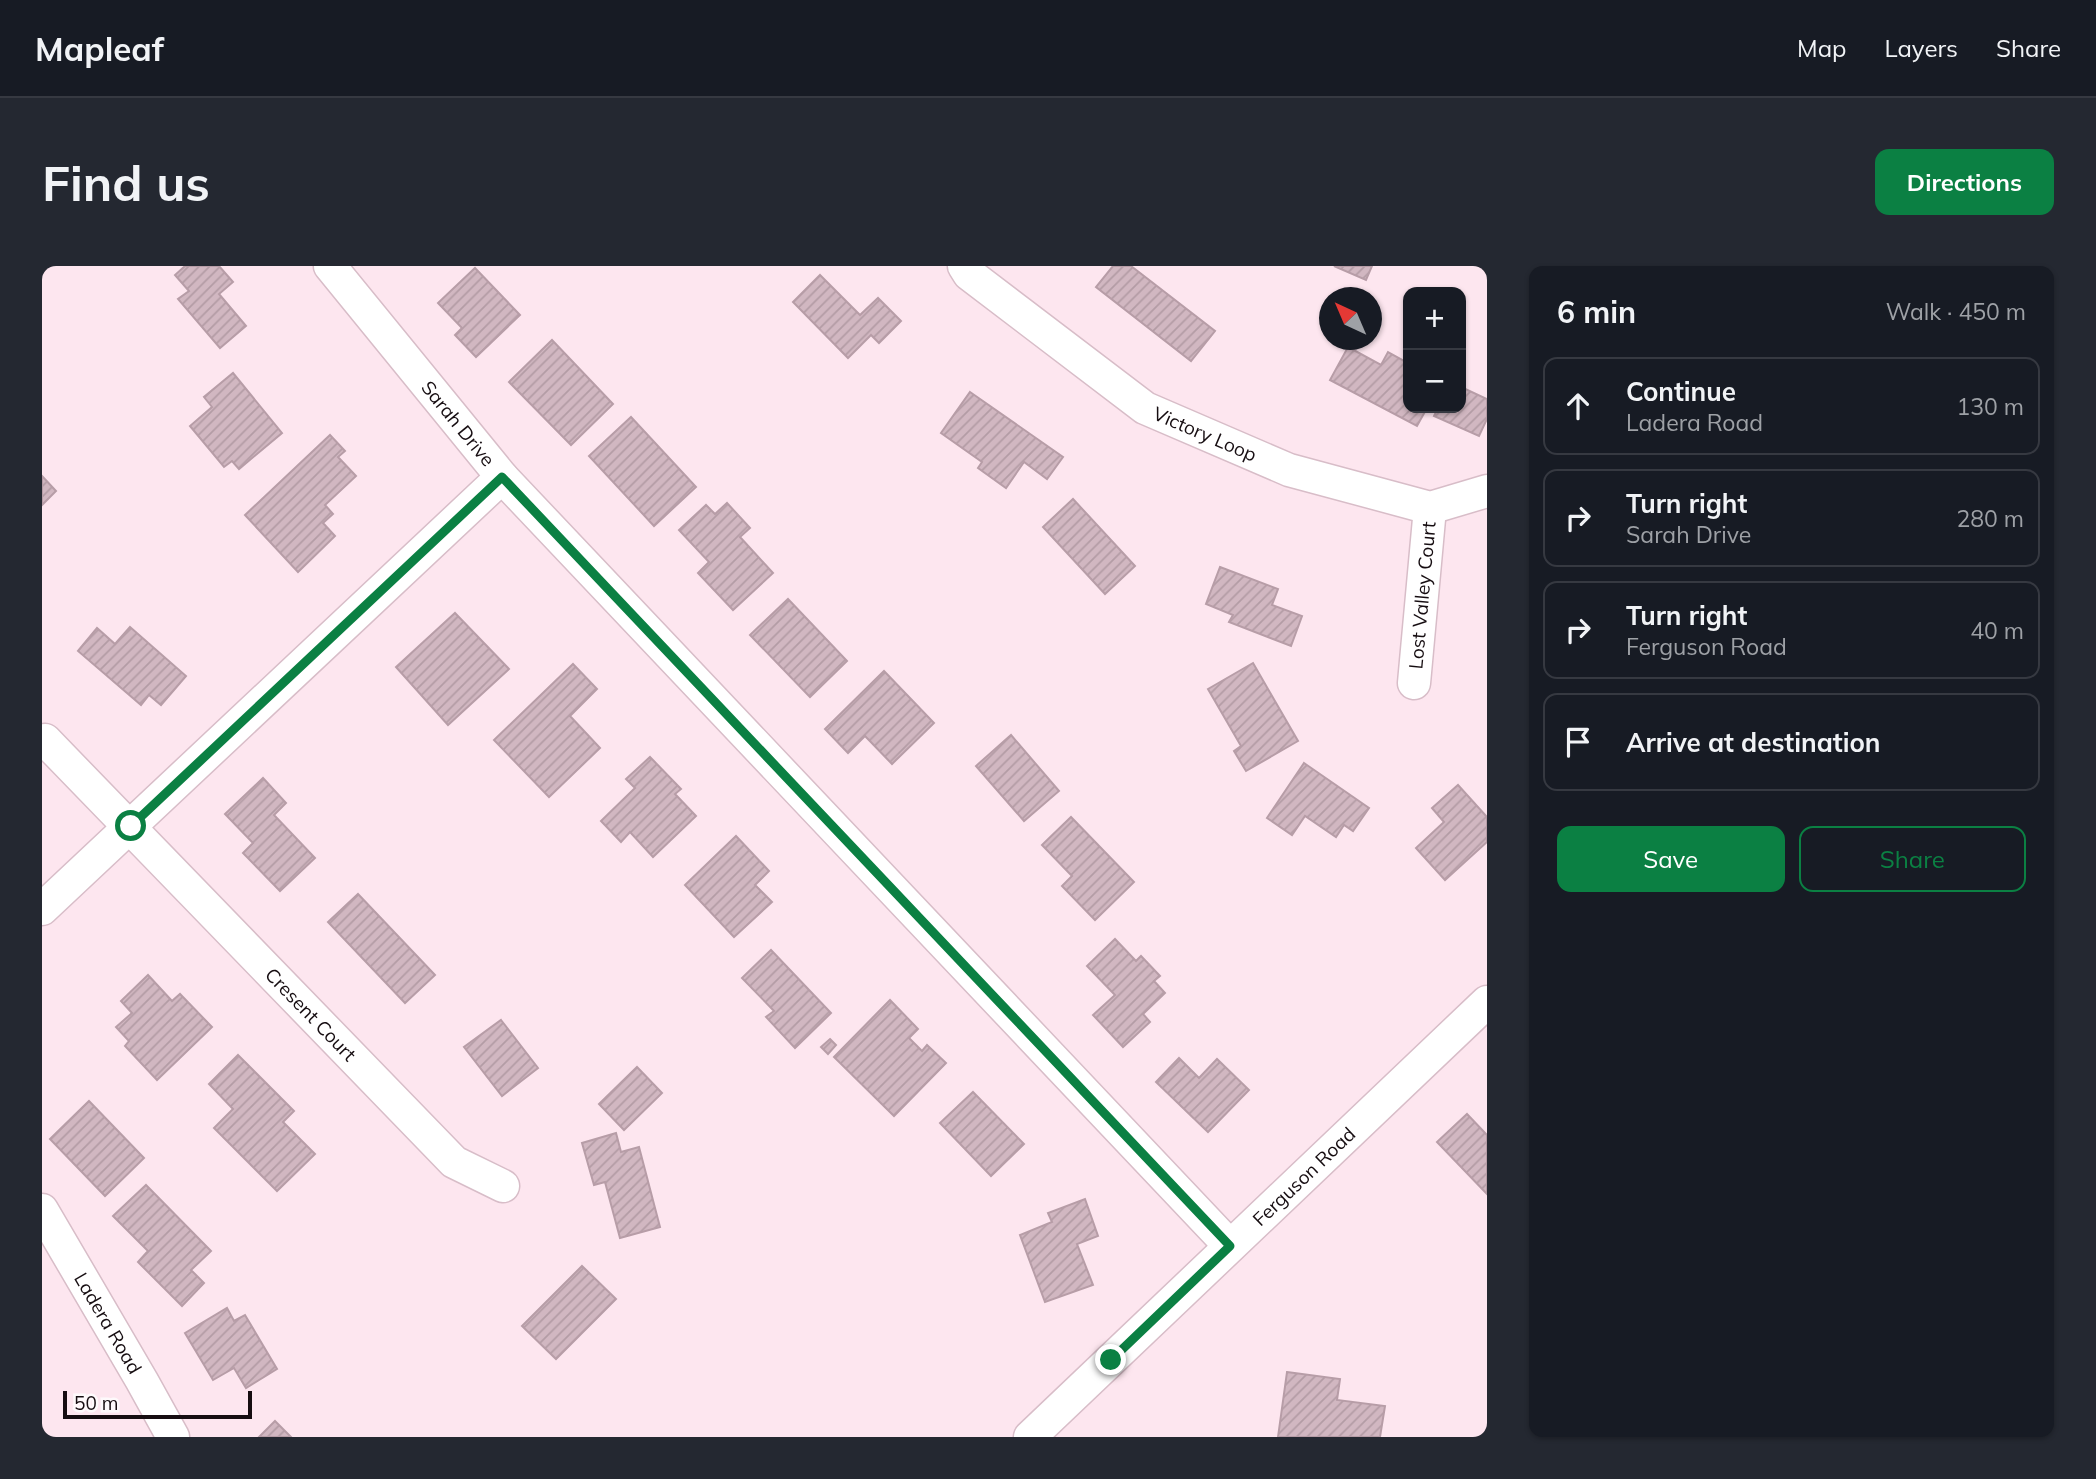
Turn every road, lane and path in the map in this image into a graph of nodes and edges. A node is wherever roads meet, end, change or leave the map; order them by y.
1 (330, 266) edge
2 (964, 266) edge
3 (502, 477) junction
4 (1487, 491) edge
5 (1430, 508) junction
6 (1413, 683) dead end
7 (45, 740) dead end
8 (131, 826) junction
9 (42, 909) edge
10 (1484, 1012) edge
11 (503, 1186) dead end
12 (42, 1210) edge
13 (1230, 1246) junction
14 (173, 1437) edge
15 (1030, 1437) edge

1 - 3 street, Sarah Drive
2 - 5 street, Victory Loop
3 - 8 street
3 - 13 street, Sarah Drive
4 - 5 street
5 - 6 street, Lost Valley Court
7 - 8 street, Cresent Court
8 - 9 street
8 - 11 street, Cresent Court
10 - 13 street, Ferguson Road
12 - 14 street, Ladera Road
13 - 15 street, Ferguson Road

